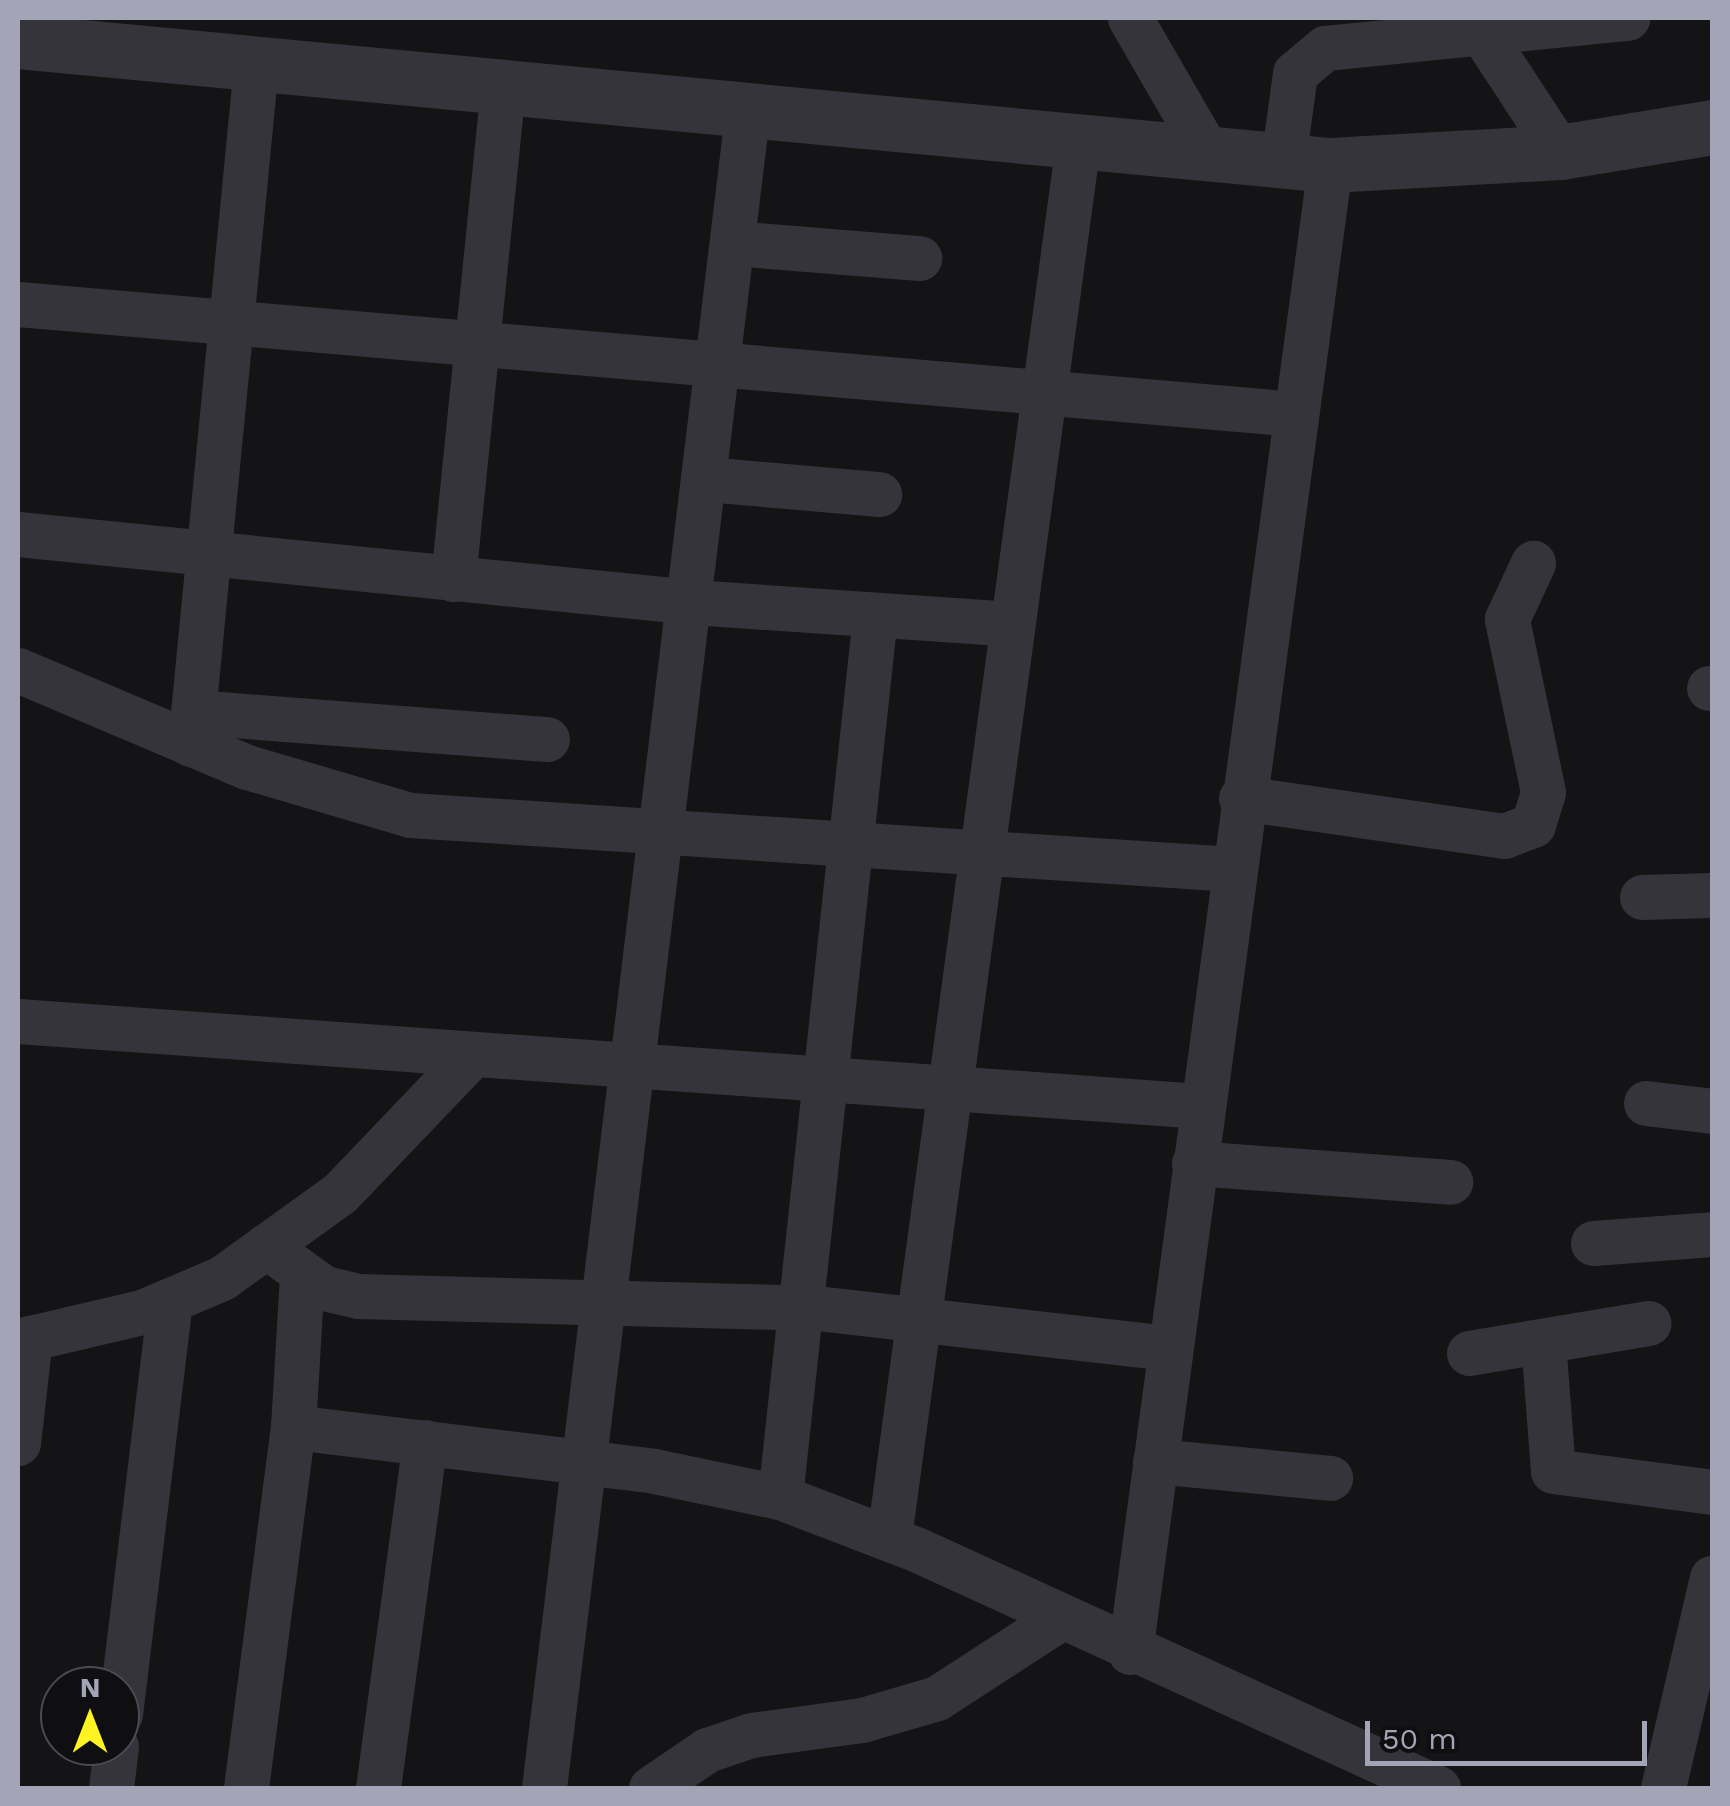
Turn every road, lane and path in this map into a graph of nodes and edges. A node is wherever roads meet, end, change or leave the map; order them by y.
1 (1130, 18) edge
2 (1628, 18) edge
3 (1477, 24) edge
4 (18, 41) edge
5 (256, 65) junction
6 (504, 86) junction
7 (748, 108) junction
8 (1712, 127) edge
9 (1078, 142) junction
10 (1560, 152) junction
11 (1208, 153) junction
12 (1307, 163) junction
13 (732, 243) junction
14 (919, 258) dead end
15 (18, 304) edge
16 (234, 319) junction
17 (477, 340) junction
18 (720, 359) junction
19 (1043, 390) junction
20 (1296, 414) junction
21 (706, 479) junction
22 (878, 494) dead end
23 (18, 534) edge
24 (209, 554) junction
25 (1533, 563) dead end
26 (453, 579) junction
27 (692, 602) junction
28 (874, 616) junction
29 (1012, 624) junction
30 (18, 670) edge
31 (192, 728) junction
32 (547, 739) dead end
33 (1241, 798) junction
34 (665, 836) junction
35 (851, 847) junction
36 (980, 854) junction
37 (1232, 869) junction
38 (1712, 894) edge
39 (1642, 897) dead end
40 (18, 1021) edge
41 (472, 1056) junction
42 (638, 1066) junction
43 (828, 1076) junction
44 (950, 1087) junction
45 (1646, 1103) dead end
46 (1202, 1106) junction
47 (1712, 1110) edge
48 (1194, 1163) junction
49 (1450, 1182) dead end
50 (1712, 1234) edge
51 (1593, 1243) dead end
52 (266, 1246) junction
53 (302, 1274) junction
54 (170, 1304) junction
55 (606, 1304) junction
56 (805, 1308) junction
57 (918, 1319) junction
58 (1649, 1323) dead end
59 (24, 1339) edge
60 (1543, 1341) junction
61 (1170, 1348) junction
62 (1469, 1354) dead end
63 (293, 1427) junction
64 (425, 1442) junction
65 (18, 1443) edge
66 (1155, 1461) junction
67 (584, 1462) junction
68 (1330, 1478) dead end
69 (1712, 1492) edge
70 (780, 1497) junction
71 (889, 1537) junction
72 (1712, 1578) edge
73 (1057, 1620) junction
74 (1130, 1652) junction
75 (126, 1666) edge
76 (246, 1788) edge
77 (378, 1788) edge
78 (544, 1788) edge
79 (651, 1788) edge
80 (1438, 1788) edge
81 (1663, 1788) edge

1 - 11 street
2 - 3 street
3 - 10 street
3 - 12 street
4 - 5 street
5 - 6 street
5 - 16 street
6 - 7 street
6 - 17 street
7 - 9 street
7 - 13 street
8 - 10 street
9 - 11 street
9 - 19 street
10 - 12 street
11 - 12 street
12 - 20 street
13 - 14 street
13 - 18 street
15 - 16 street
16 - 17 street
16 - 24 street
17 - 18 street
17 - 26 street
18 - 19 street
18 - 21 street
19 - 20 street
19 - 29 street
20 - 33 street
21 - 22 street
21 - 27 street
23 - 24 street
24 - 26 street
24 - 31 street
25 - 33 street
26 - 27 street
27 - 28 street
27 - 34 street
28 - 29 street
28 - 35 street
29 - 36 street
30 - 31 street
31 - 32 street
31 - 34 street
33 - 37 street
34 - 35 street
34 - 42 street
35 - 36 street
35 - 43 street
36 - 37 street
36 - 44 street
37 - 46 street
38 - 39 street
40 - 41 street
41 - 42 street
41 - 52 street
42 - 43 street
42 - 55 street
43 - 44 street
43 - 56 street
44 - 46 street
44 - 57 street
45 - 47 street
46 - 48 street
48 - 49 street
48 - 61 street
50 - 51 street
52 - 53 street
52 - 54 street
53 - 55 street
53 - 63 street
54 - 59 street
54 - 75 street
55 - 56 street
55 - 67 street
56 - 57 street
56 - 70 street
57 - 61 street
57 - 71 street
58 - 60 street
59 - 65 street
60 - 62 street
60 - 69 street
61 - 66 street
63 - 64 street
63 - 76 street
64 - 67 street
64 - 77 street
66 - 68 street
66 - 74 street
67 - 70 street
67 - 78 street
70 - 71 street
71 - 73 street
72 - 81 street
73 - 74 street
73 - 79 street
74 - 80 street

